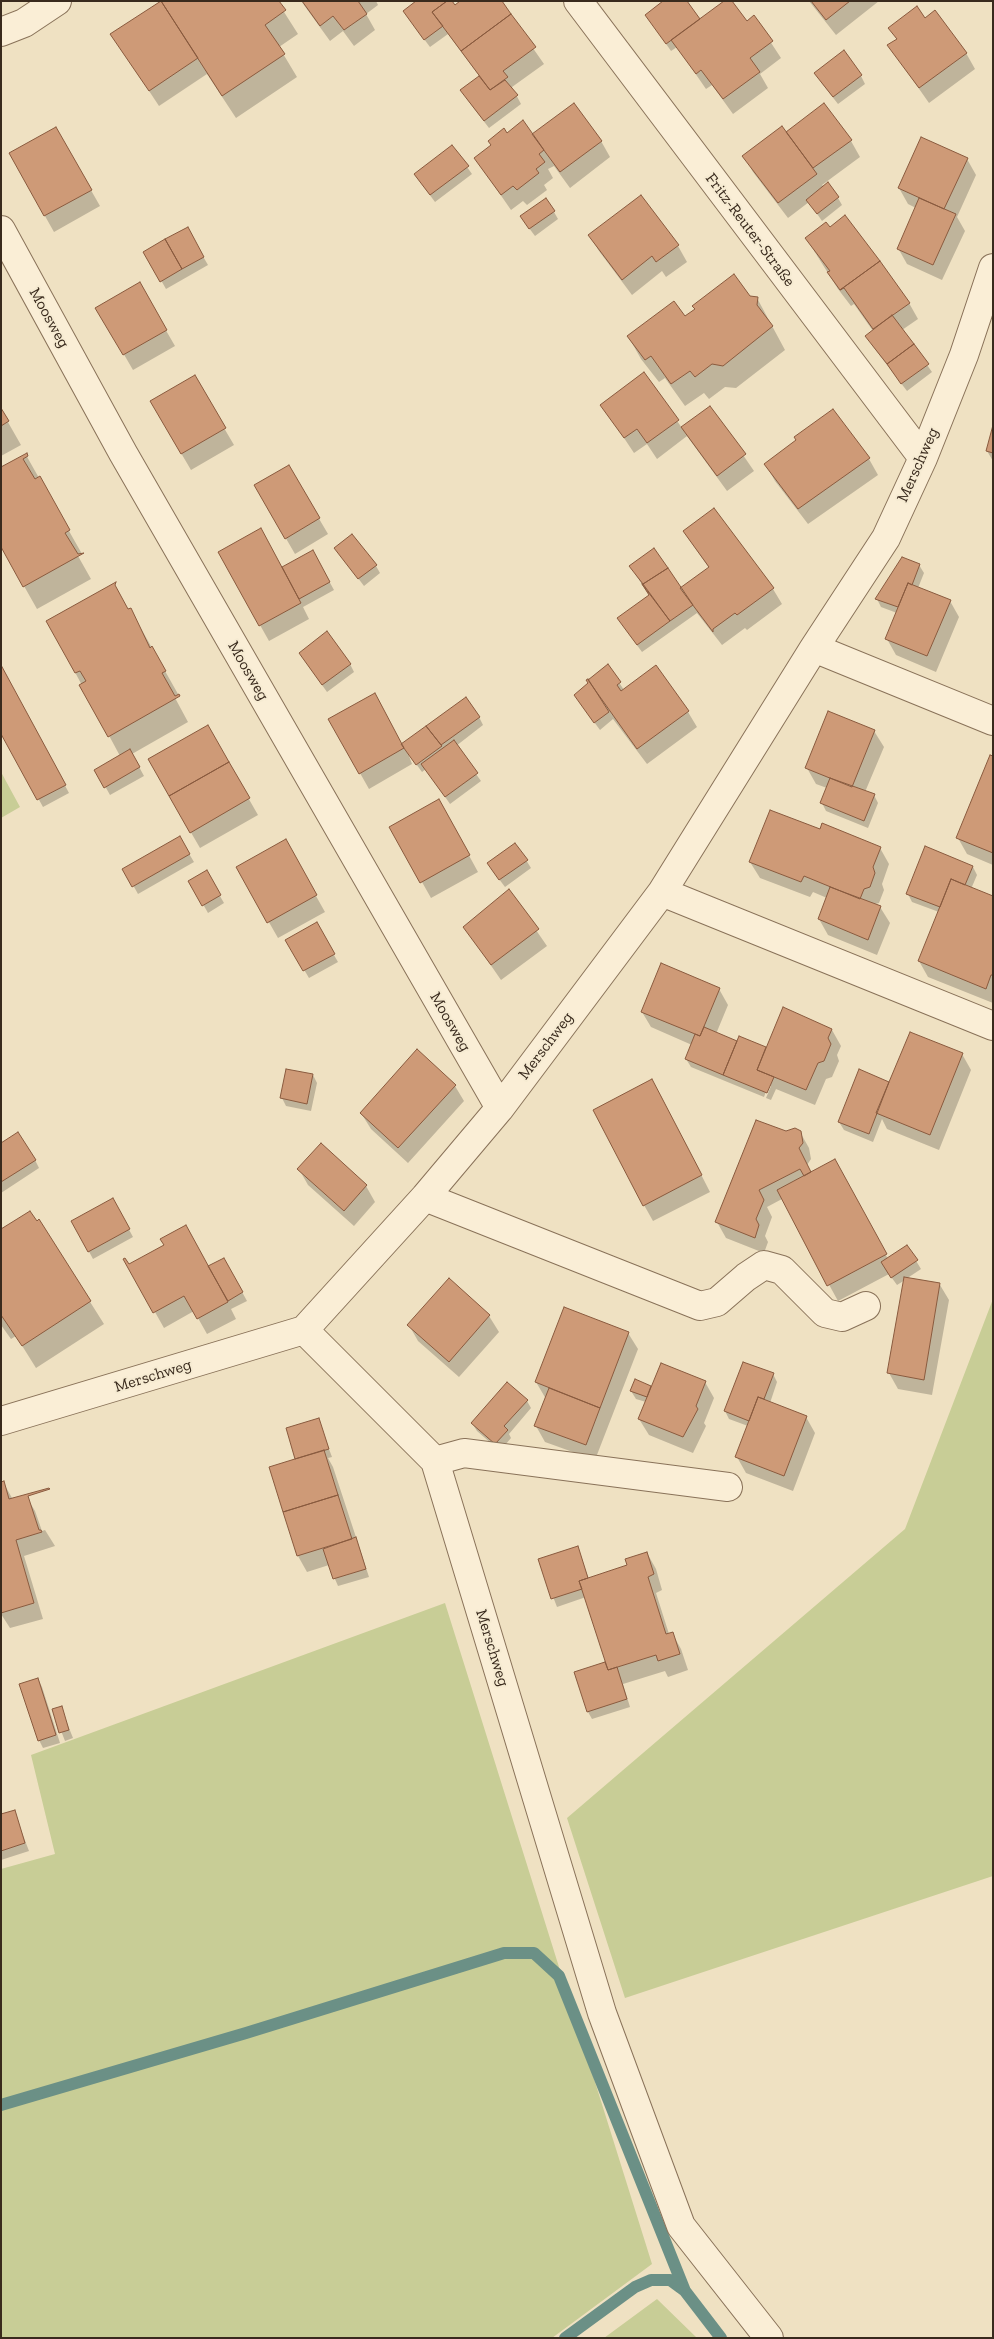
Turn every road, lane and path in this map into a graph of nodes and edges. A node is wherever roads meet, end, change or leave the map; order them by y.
1 (57, 1) edge
2 (578, 1) edge
3 (1, 32) edge
4 (1, 230) edge
5 (993, 268) edge
6 (922, 458) junction
7 (814, 648) junction
8 (993, 721) edge
9 (662, 892) junction
10 (993, 1026) edge
11 (500, 1108) junction
12 (425, 1197) junction
13 (866, 1306) dead end
14 (304, 1330) junction
15 (1, 1421) edge
16 (435, 1461) junction
17 (728, 1487) dead end
18 (769, 2338) edge

1 - 3 street
2 - 6 street, Fritz-Reuter-Straße
4 - 11 street, Moosweg
5 - 6 street, Merschweg
6 - 7 street, Merschweg
7 - 8 street
7 - 9 street, Merschweg
9 - 10 street
9 - 11 street, Merschweg
11 - 12 street, Merschweg
12 - 13 street
12 - 14 street, Merschweg
14 - 15 street, Merschweg
14 - 16 street, Merschweg
16 - 17 street
16 - 18 street, Merschweg

